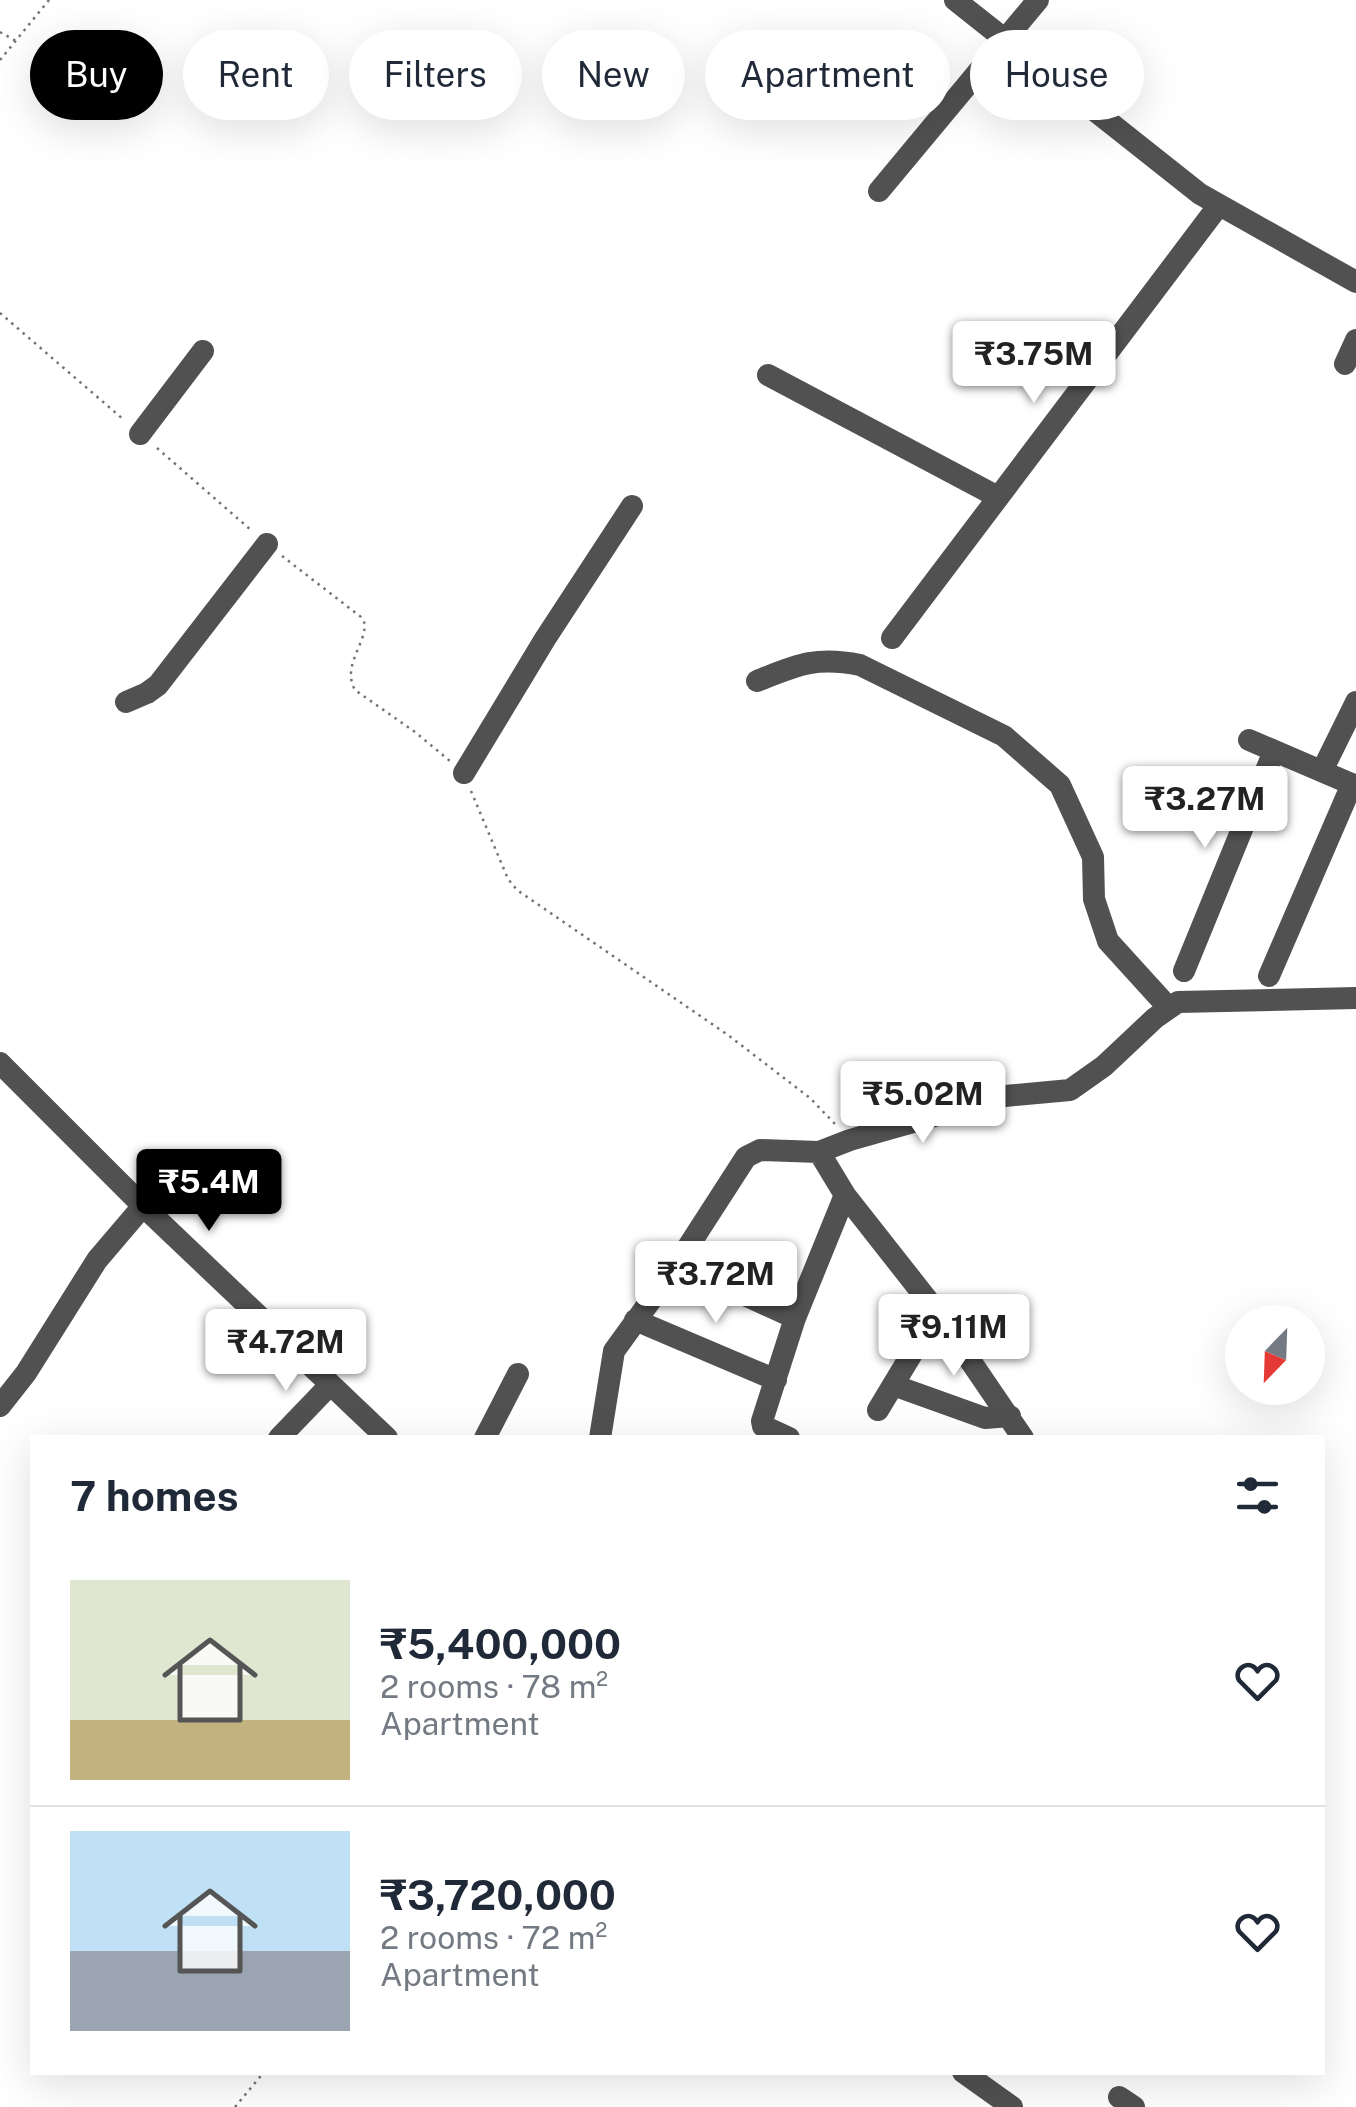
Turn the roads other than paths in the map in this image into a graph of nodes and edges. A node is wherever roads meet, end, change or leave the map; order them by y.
1 (955, 0) edge
2 (1038, 0) edge
3 (993, 30) edge
4 (1013, 30) edge
5 (970, 81) edge
6 (1107, 120) edge
7 (879, 191) dead end
8 (1219, 205) junction
9 (1356, 282) edge
10 (1356, 340) edge
11 (202, 351) dead end
12 (1345, 364) dead end
13 (768, 375) dead end
14 (140, 434) road end
15 (998, 497) junction
16 (632, 506) dead end
17 (267, 544) road end
18 (892, 638) dead end
19 (757, 681) dead end
20 (126, 702) dead end
21 (1356, 702) edge
22 (1249, 740) dead end
23 (1274, 751) junction
24 (1322, 771) junction
25 (464, 773) road end
26 (1354, 785) edge
27 (1184, 971) dead end
28 (1269, 976) dead end
29 (1356, 998) edge
30 (1168, 1007) junction
31 (0, 1063) edge
32 (819, 1152) junction
33 (844, 1195) junction
34 (143, 1206) junction
35 (676, 1264) junction
36 (937, 1312) junction
37 (795, 1318) junction
38 (636, 1320) junction
39 (518, 1374) dead end
40 (776, 1380) junction
41 (893, 1385) junction
42 (329, 1386) junction
43 (0, 1406) edge
44 (878, 1410) dead end
45 (1010, 1416) junction
46 (283, 1435) edge
47 (384, 1435) edge
48 (487, 1435) edge
49 (600, 1435) edge
50 (783, 1435) edge
51 (1021, 1435) edge
52 (967, 2075) edge
53 (1012, 2107) edge

1 - 3 street
2 - 4 street
5 - 7 street
6 - 8 street
8 - 9 street
8 - 15 street
10 - 12 street
11 - 14 street
13 - 15 street
15 - 18 street
16 - 25 street
17 - 20 street
19 - 30 street
21 - 24 street
22 - 23 street
23 - 24 street
23 - 27 street
24 - 26 street
26 - 28 street
29 - 30 street
30 - 32 street
31 - 34 street
32 - 33 street
32 - 35 street
33 - 36 street
33 - 37 street
34 - 42 street
34 - 43 street
35 - 37 street
35 - 38 street
36 - 41 street
36 - 45 street
37 - 40 street
38 - 40 street
38 - 49 street
39 - 48 street
40 - 50 street
41 - 44 street
41 - 45 street
42 - 46 street
42 - 47 street
45 - 51 street
52 - 53 street

